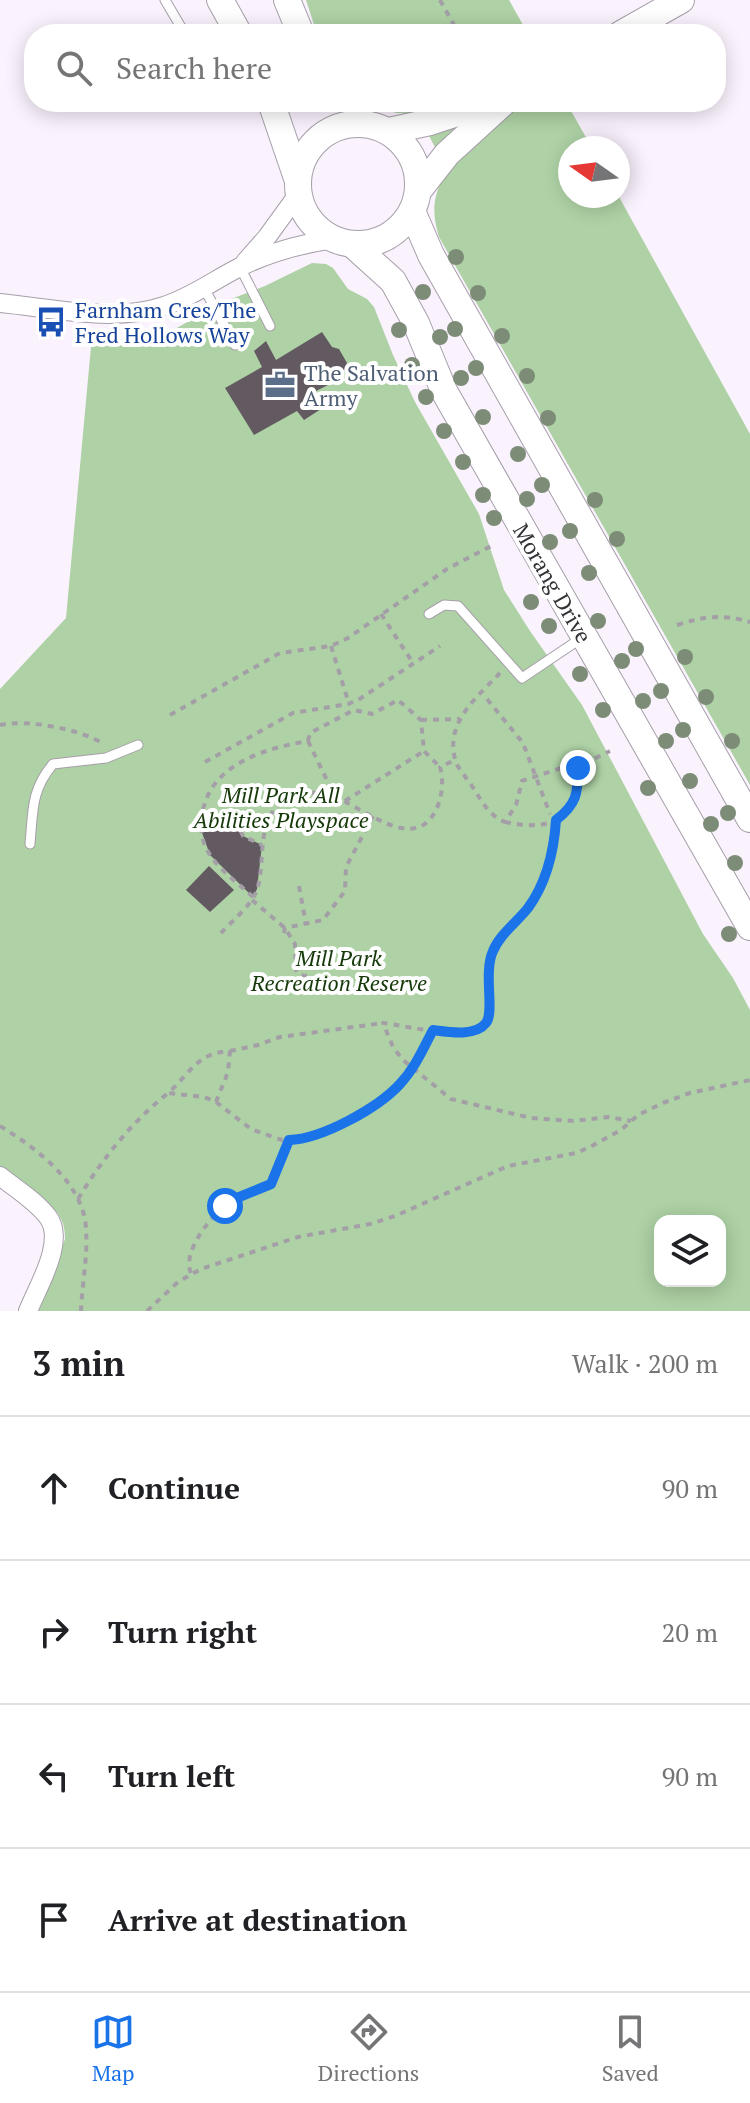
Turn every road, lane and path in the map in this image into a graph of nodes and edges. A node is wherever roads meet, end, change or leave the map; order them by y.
1 (165, 0) edge
2 (220, 0) edge
3 (287, 0) edge
4 (440, 0) edge
5 (681, 0) edge
6 (179, 24) edge
7 (233, 24) edge
8 (297, 24) edge
9 (453, 24) edge
10 (639, 24) edge
11 (274, 112) edge
12 (359, 112) edge
13 (460, 112) edge
14 (493, 112) edge
15 (386, 130) junction
16 (298, 187) junction
17 (415, 201) junction
18 (343, 241) junction
19 (240, 267) junction
20 (204, 288) junction
21 (0, 303) edge
22 (270, 326) dead end
23 (235, 345) dead end
24 (493, 545) dead end
25 (381, 614) junction
26 (429, 614) dead end
27 (750, 622) edge
28 (677, 625) dead end
29 (583, 637) junction
30 (331, 646) junction
31 (440, 646) dead end
32 (413, 663) junction
33 (500, 673) dead end
34 (487, 699) dead end
35 (349, 704) junction
36 (170, 715) dead end
37 (460, 719) junction
38 (421, 720) junction
39 (0, 725) edge
40 (308, 741) junction
41 (101, 742) dead end
42 (138, 745) dead end
43 (424, 751) junction
44 (610, 751) dead end
45 (455, 760) junction
46 (205, 762) dead end
47 (440, 767) junction
48 (564, 767) dead end
49 (536, 777) junction
50 (336, 797) junction
51 (345, 801) junction
52 (550, 814) dead end
53 (373, 816) junction
54 (750, 819) edge
55 (556, 820) junction
56 (505, 822) junction
57 (201, 830) junction
58 (30, 844) dead end
59 (262, 845) junction
60 (299, 886) dead end
61 (252, 898) junction
62 (306, 924) junction
63 (750, 927) edge
64 (284, 931) junction
65 (221, 933) dead end
66 (307, 976) dead end
67 (383, 1023) junction
68 (433, 1030) junction
69 (230, 1051) junction
70 (413, 1068) junction
71 (750, 1080) edge
72 (168, 1093) junction
73 (216, 1102) junction
74 (631, 1121) junction
75 (289, 1140) junction
76 (0, 1176) edge
77 (78, 1199) dead end
78 (191, 1273) junction
79 (28, 1311) edge
80 (147, 1311) edge

1 - 6 lane
2 - 7 main road
3 - 8 main road
4 - 9 path
5 - 10 main road
11 - 16 main road
12 - 15 main road
13 - 15 main road
14 - 17 main road
15 - 16 main road
15 - 17 main road
16 - 18 main road
16 - 19 street
17 - 18 main road
17 - 54 main road
18 - 19 street
18 - 29 main road, Morang Drive
19 - 20 street
19 - 22 lane
20 - 21 street
20 - 23 lane
24 - 25 path
25 - 30 path
25 - 32 path
26 - 29 lane
27 - 28 path
29 - 63 main road, Morang Drive
30 - 35 path
30 - 36 path
31 - 32 path
32 - 35 path
33 - 37 path
34 - 49 path
35 - 46 path
37 - 38 path
37 - 45 path
38 - 40 path
38 - 43 path
39 - 41 path
40 - 50 path
40 - 57 path
42 - 58 lane
43 - 47 path
43 - 51 path
44 - 55 path
45 - 47 path
45 - 56 path
47 - 53 path
48 - 49 path
49 - 52 path
49 - 56 path
50 - 51 path
50 - 59 path
51 - 53 path
53 - 62 path
55 - 56 path
55 - 68 path
57 - 59 path
57 - 61 path
59 - 61 path
60 - 62 path
61 - 64 path
61 - 65 path
62 - 64 path
64 - 66 path
67 - 68 path
67 - 69 path
67 - 70 path
68 - 70 path
69 - 72 path
69 - 73 path
70 - 74 path
70 - 75 path
71 - 74 path
72 - 73 path
72 - 77 path
73 - 75 path
74 - 78 path
75 - 78 path
76 - 79 street
78 - 80 path

